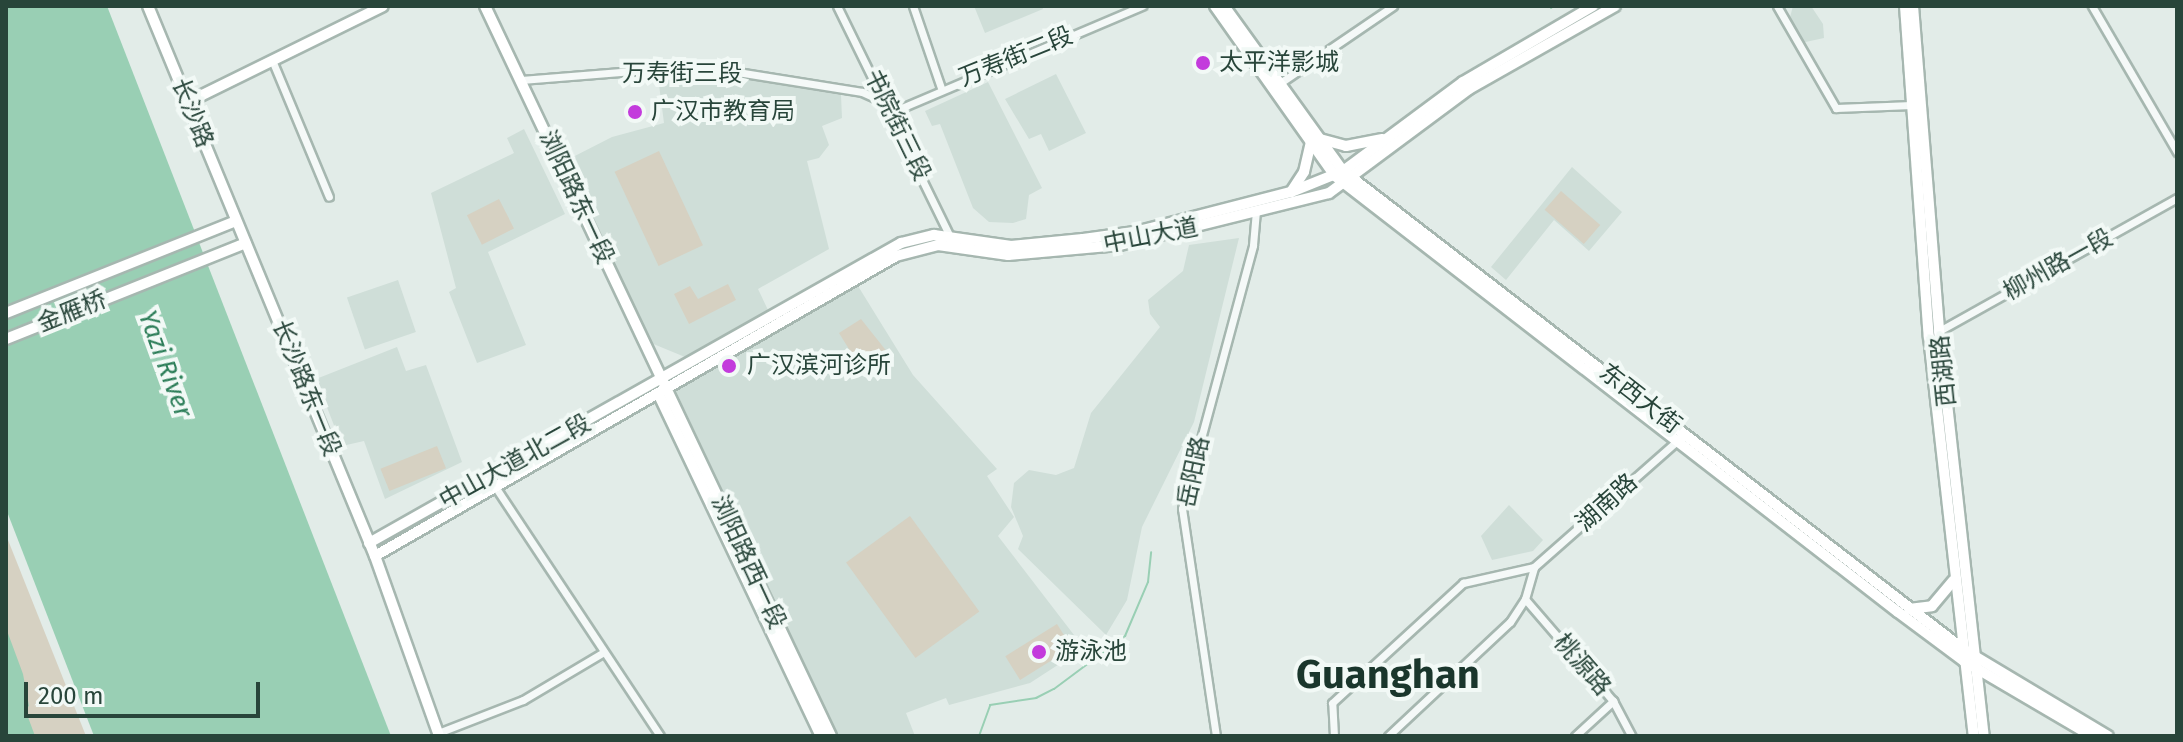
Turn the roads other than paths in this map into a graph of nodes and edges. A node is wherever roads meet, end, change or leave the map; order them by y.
1 (148, 6) edge
2 (383, 6) edge
3 (485, 6) edge
4 (837, 6) edge
5 (913, 6) edge
6 (1142, 6) edge
7 (1215, 6) edge
8 (1224, 6) edge
9 (1393, 6) edge
10 (1593, 6) edge
11 (1615, 6) edge
12 (1777, 6) edge
13 (1905, 6) edge
14 (1913, 6) edge
15 (2092, 6) edge
16 (1582, 14) edge
17 (272, 60) junction
18 (521, 80) junction
19 (1280, 83) junction
20 (941, 88) junction
21 (188, 102) junction
22 (887, 103) junction
23 (1912, 105) junction
24 (892, 112) junction
25 (1388, 138) junction
26 (1316, 140) junction
27 (2177, 152) edge
28 (1345, 177) junction
29 (1291, 192) junction
30 (329, 197) dead end
31 (2177, 198) edge
32 (1256, 213) junction
33 (236, 221) junction
34 (952, 240) junction
35 (246, 243) junction
36 (6, 313) edge
37 (1939, 331) junction
38 (6, 339) edge
39 (660, 377) junction
40 (661, 391) junction
41 (1679, 439) junction
42 (496, 488) junction
43 (369, 543) junction
44 (375, 556) junction
45 (1534, 567) junction
46 (1953, 579) junction
47 (1525, 599) junction
48 (1909, 609) junction
49 (604, 652) junction
50 (1969, 658) junction
51 (1613, 701) junction
52 (438, 734) edge
53 (825, 735) edge
54 (660, 736) edge
55 (1216, 736) edge
56 (1334, 736) edge
57 (1388, 736) edge
58 (1575, 736) edge
59 (1632, 736) edge
60 (1974, 736) edge
61 (1984, 736) edge
62 (2092, 736) edge
63 (2108, 736) edge

1 - 21 main road, 长沙路
2 - 17 main road
3 - 18 main road, 浏阳路东一段
4 - 22 street, 书院街三段
5 - 20 street
6 - 20 street, 万寿街二段
7 - 26 main road, 东西大街
8 - 19 main road, 东西大街
9 - 19 street
10 - 16 main road, 中山大道
11 - 16 main road, 中山大道
12 - 23 street
13 - 23 main road, 西湖路
14 - 37 main road, 西湖路
15 - 27 street
16 - 25 main road, 中山大道
16 - 28 main road, 中山大道
17 - 21 main road
17 - 30 street
18 - 22 street, 万寿街三段
18 - 39 main road, 浏阳路东一段
19 - 26 main road, 东西大街
20 - 24 street, 万寿街二段
21 - 33 main road, 长沙路
22 - 24 street, 书院街三段
23 - 46 main road, 西湖路
24 - 34 street, 书院街三段
25 - 26 main road
25 - 28 main road, 中山大道
26 - 28 main road, 东西大街
26 - 29 main road
28 - 29 main road, 中山大道
28 - 32 main road, 中山大道
28 - 41 main road, 东西大街
28 - 48 main road, 东西大街
29 - 34 main road, 中山大道
31 - 37 street, 柳州路一段
32 - 34 main road, 中山大道
32 - 55 street, 岳阳路
33 - 35 main road, 长沙路东一段
33 - 36 main road, 金雁桥
34 - 39 main road, 中山大道
34 - 40 main road, 中山大道
35 - 38 main road, 金雁桥
35 - 43 main road, 长沙路东一段
37 - 50 main road, 西湖路
39 - 40 main road, 浏阳路东一段
39 - 43 main road, 中山大道北二段
40 - 42 main road, 中山大道北二段
40 - 53 main road, 浏阳路西一段
41 - 45 street, 湖南路
41 - 50 main road, 东西大街
42 - 44 main road, 中山大道北二段
42 - 49 street
43 - 44 main road, 长沙路东一段
44 - 52 main road, 长沙路东一段
45 - 47 street
45 - 56 street, 湖南路
46 - 48 main road
46 - 50 main road, 西湖路
47 - 51 street, 桃源路
47 - 57 street
48 - 50 main road, 东西大街
49 - 52 street
49 - 54 street
50 - 60 main road, 西湖路
50 - 61 main road, 西湖路
50 - 62 main road, 东西大街
50 - 63 main road, 东西大街
51 - 58 street
51 - 59 street, 桃源路

